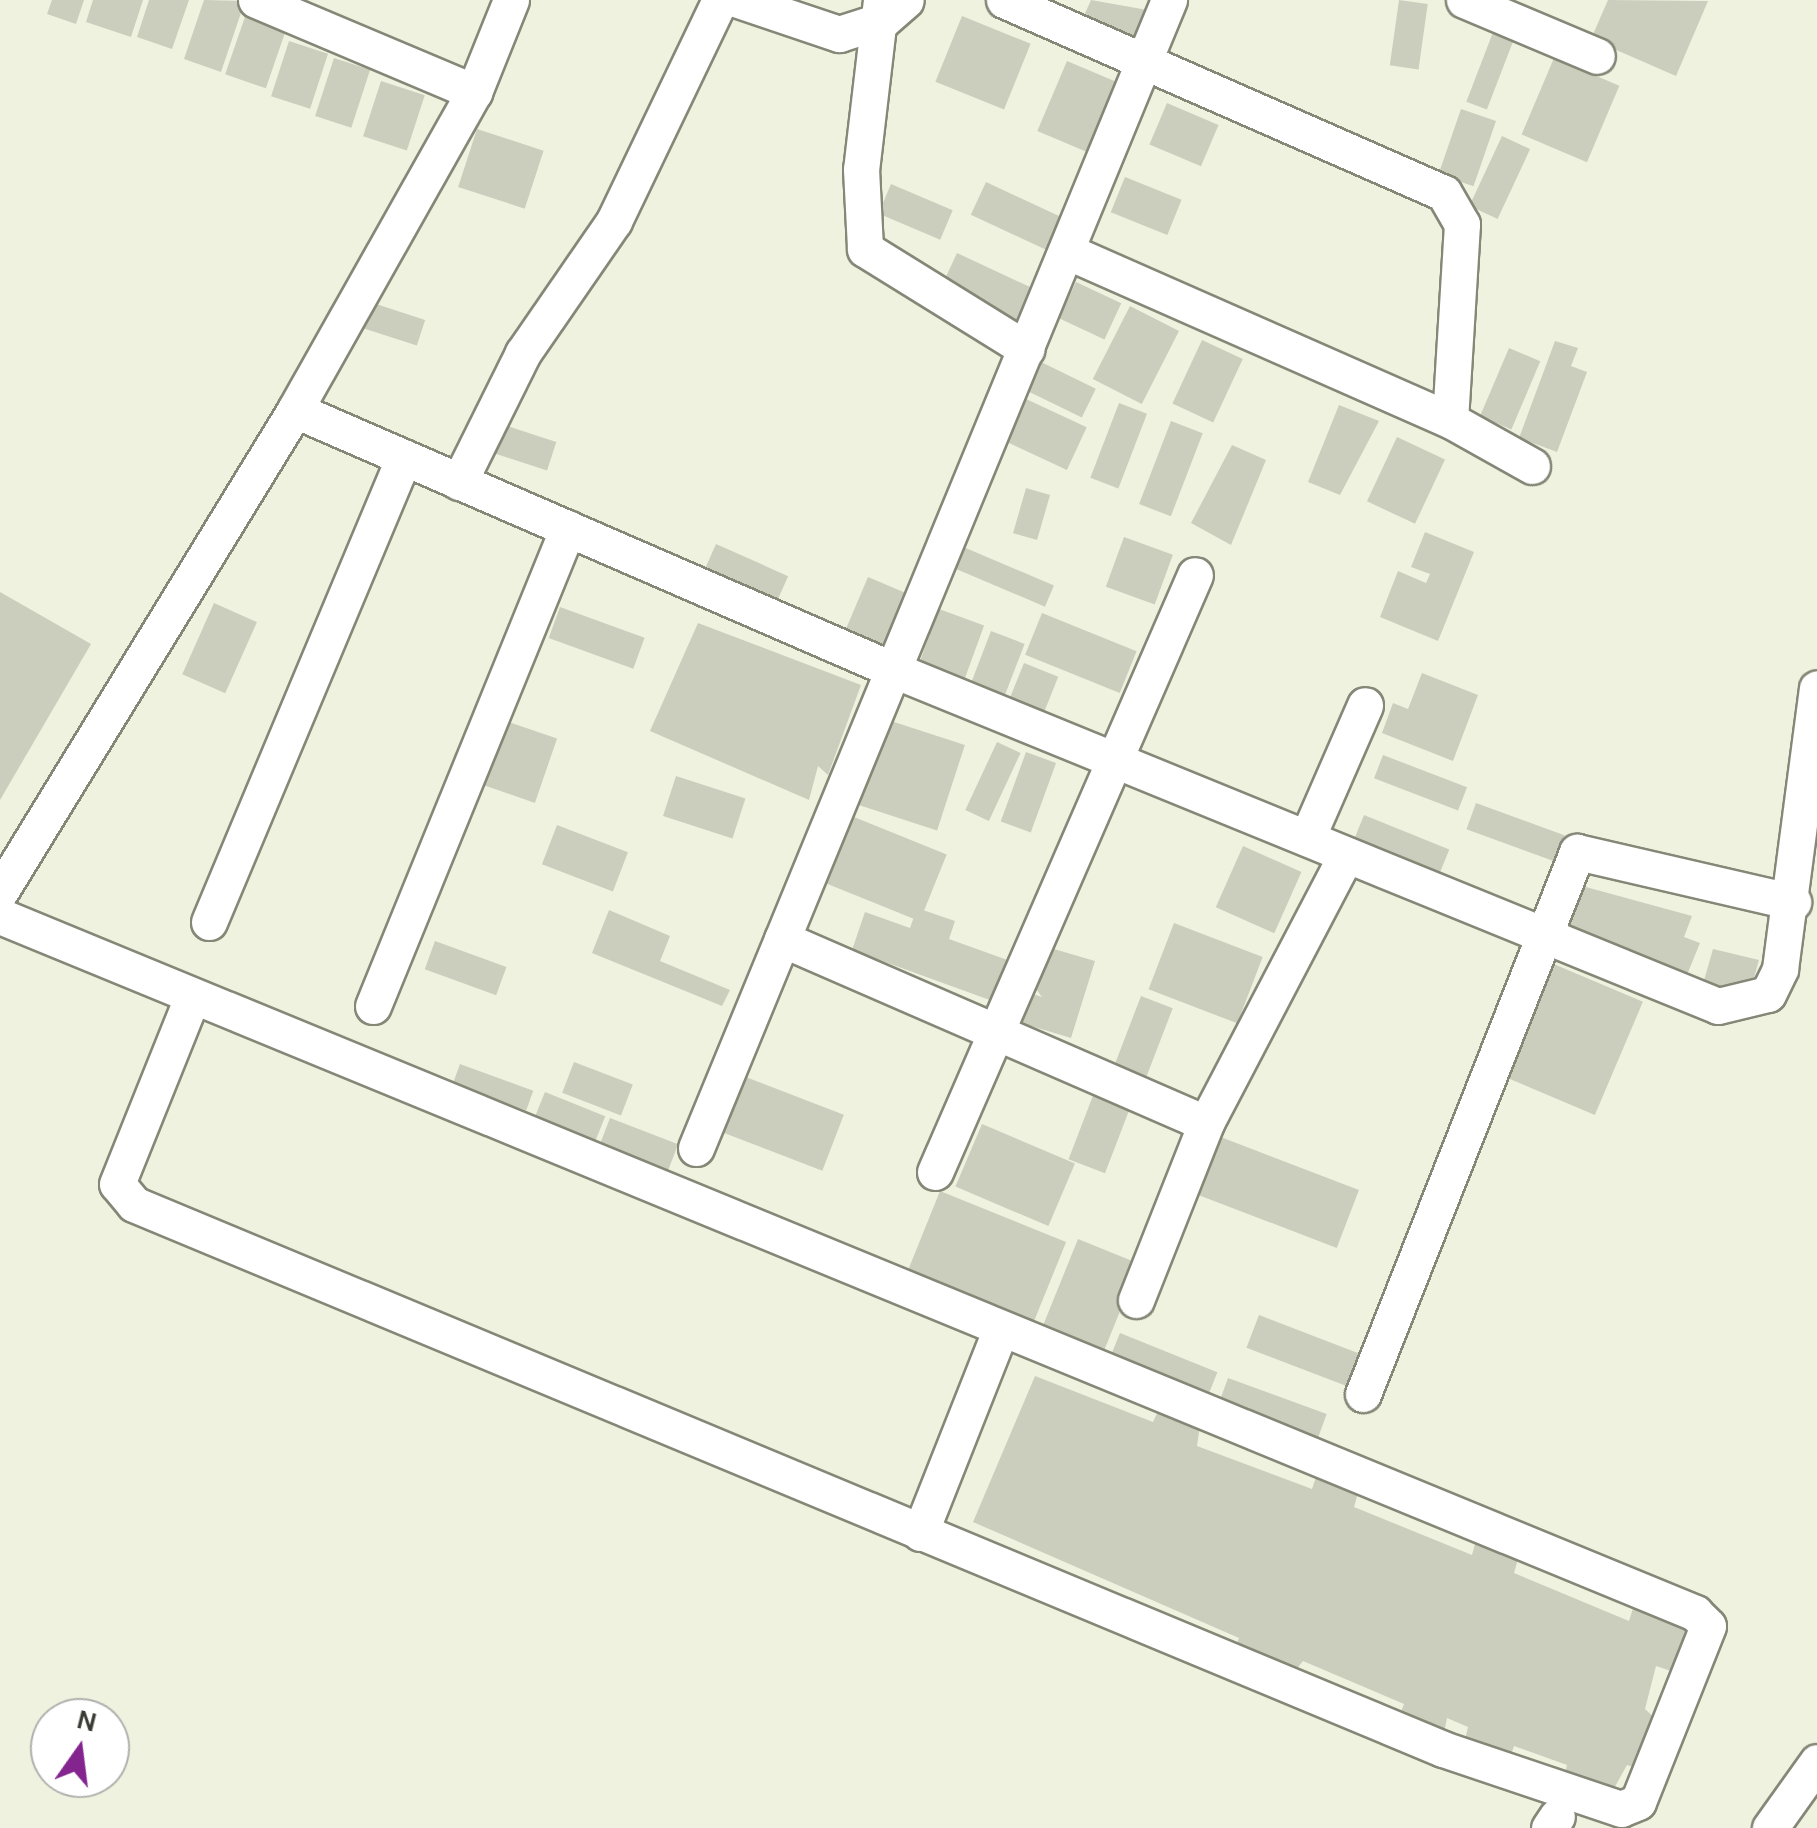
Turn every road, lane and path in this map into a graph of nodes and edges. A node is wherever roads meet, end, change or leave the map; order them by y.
1 (511, 0) edge
2 (720, 0) edge
3 (738, 0) edge
4 (1004, 0) edge
5 (1170, 0) edge
6 (1464, 0) edge
7 (262, 1) edge
8 (890, 7) edge
9 (1597, 56) dead end
10 (1144, 68) junction
11 (474, 92) junction
12 (1071, 253) junction
13 (1026, 350) junction
14 (296, 410) junction
15 (1450, 420) junction
16 (404, 457) junction
17 (1532, 466) dead end
18 (459, 482) junction
19 (568, 528) junction
20 (1195, 575) dead end
21 (889, 668) junction
22 (1817, 688) edge
23 (1365, 705) dead end
24 (1120, 762) junction
25 (1307, 838) junction
26 (1346, 855) junction
27 (0, 892) edge
28 (1794, 902) junction
29 (0, 916) edge
30 (209, 922) dead end
31 (1540, 936) junction
32 (782, 939) junction
33 (192, 997) junction
34 (373, 1006) dead end
35 (994, 1035) junction
36 (1206, 1124) junction
37 (696, 1148) dead end
38 (935, 1172) dead end
39 (1136, 1300) dead end
40 (1001, 1328) junction
41 (1363, 1394) dead end
42 (920, 1533) junction
43 (1817, 1762) edge
44 (1770, 1828) edge

1 - 11 street
2 - 18 street
3 - 8 street
4 - 10 street
5 - 10 street
6 - 9 street
7 - 11 street
8 - 13 street
10 - 12 street
10 - 15 street
11 - 14 street
12 - 13 street
12 - 15 street
13 - 21 street
14 - 16 street
14 - 27 street
15 - 17 street
16 - 18 street
16 - 30 street
18 - 19 street
19 - 21 street
19 - 34 street
20 - 24 street
21 - 24 street
21 - 32 street
22 - 28 street
23 - 25 street
24 - 25 street
24 - 35 street
25 - 26 street
26 - 31 street
26 - 36 street
28 - 31 street
28 - 31 street
29 - 33 street
31 - 41 street
32 - 35 street
32 - 37 street
33 - 40 street
33 - 42 street
35 - 36 street
35 - 38 street
36 - 39 street
40 - 42 street
40 - 42 street
43 - 44 street

